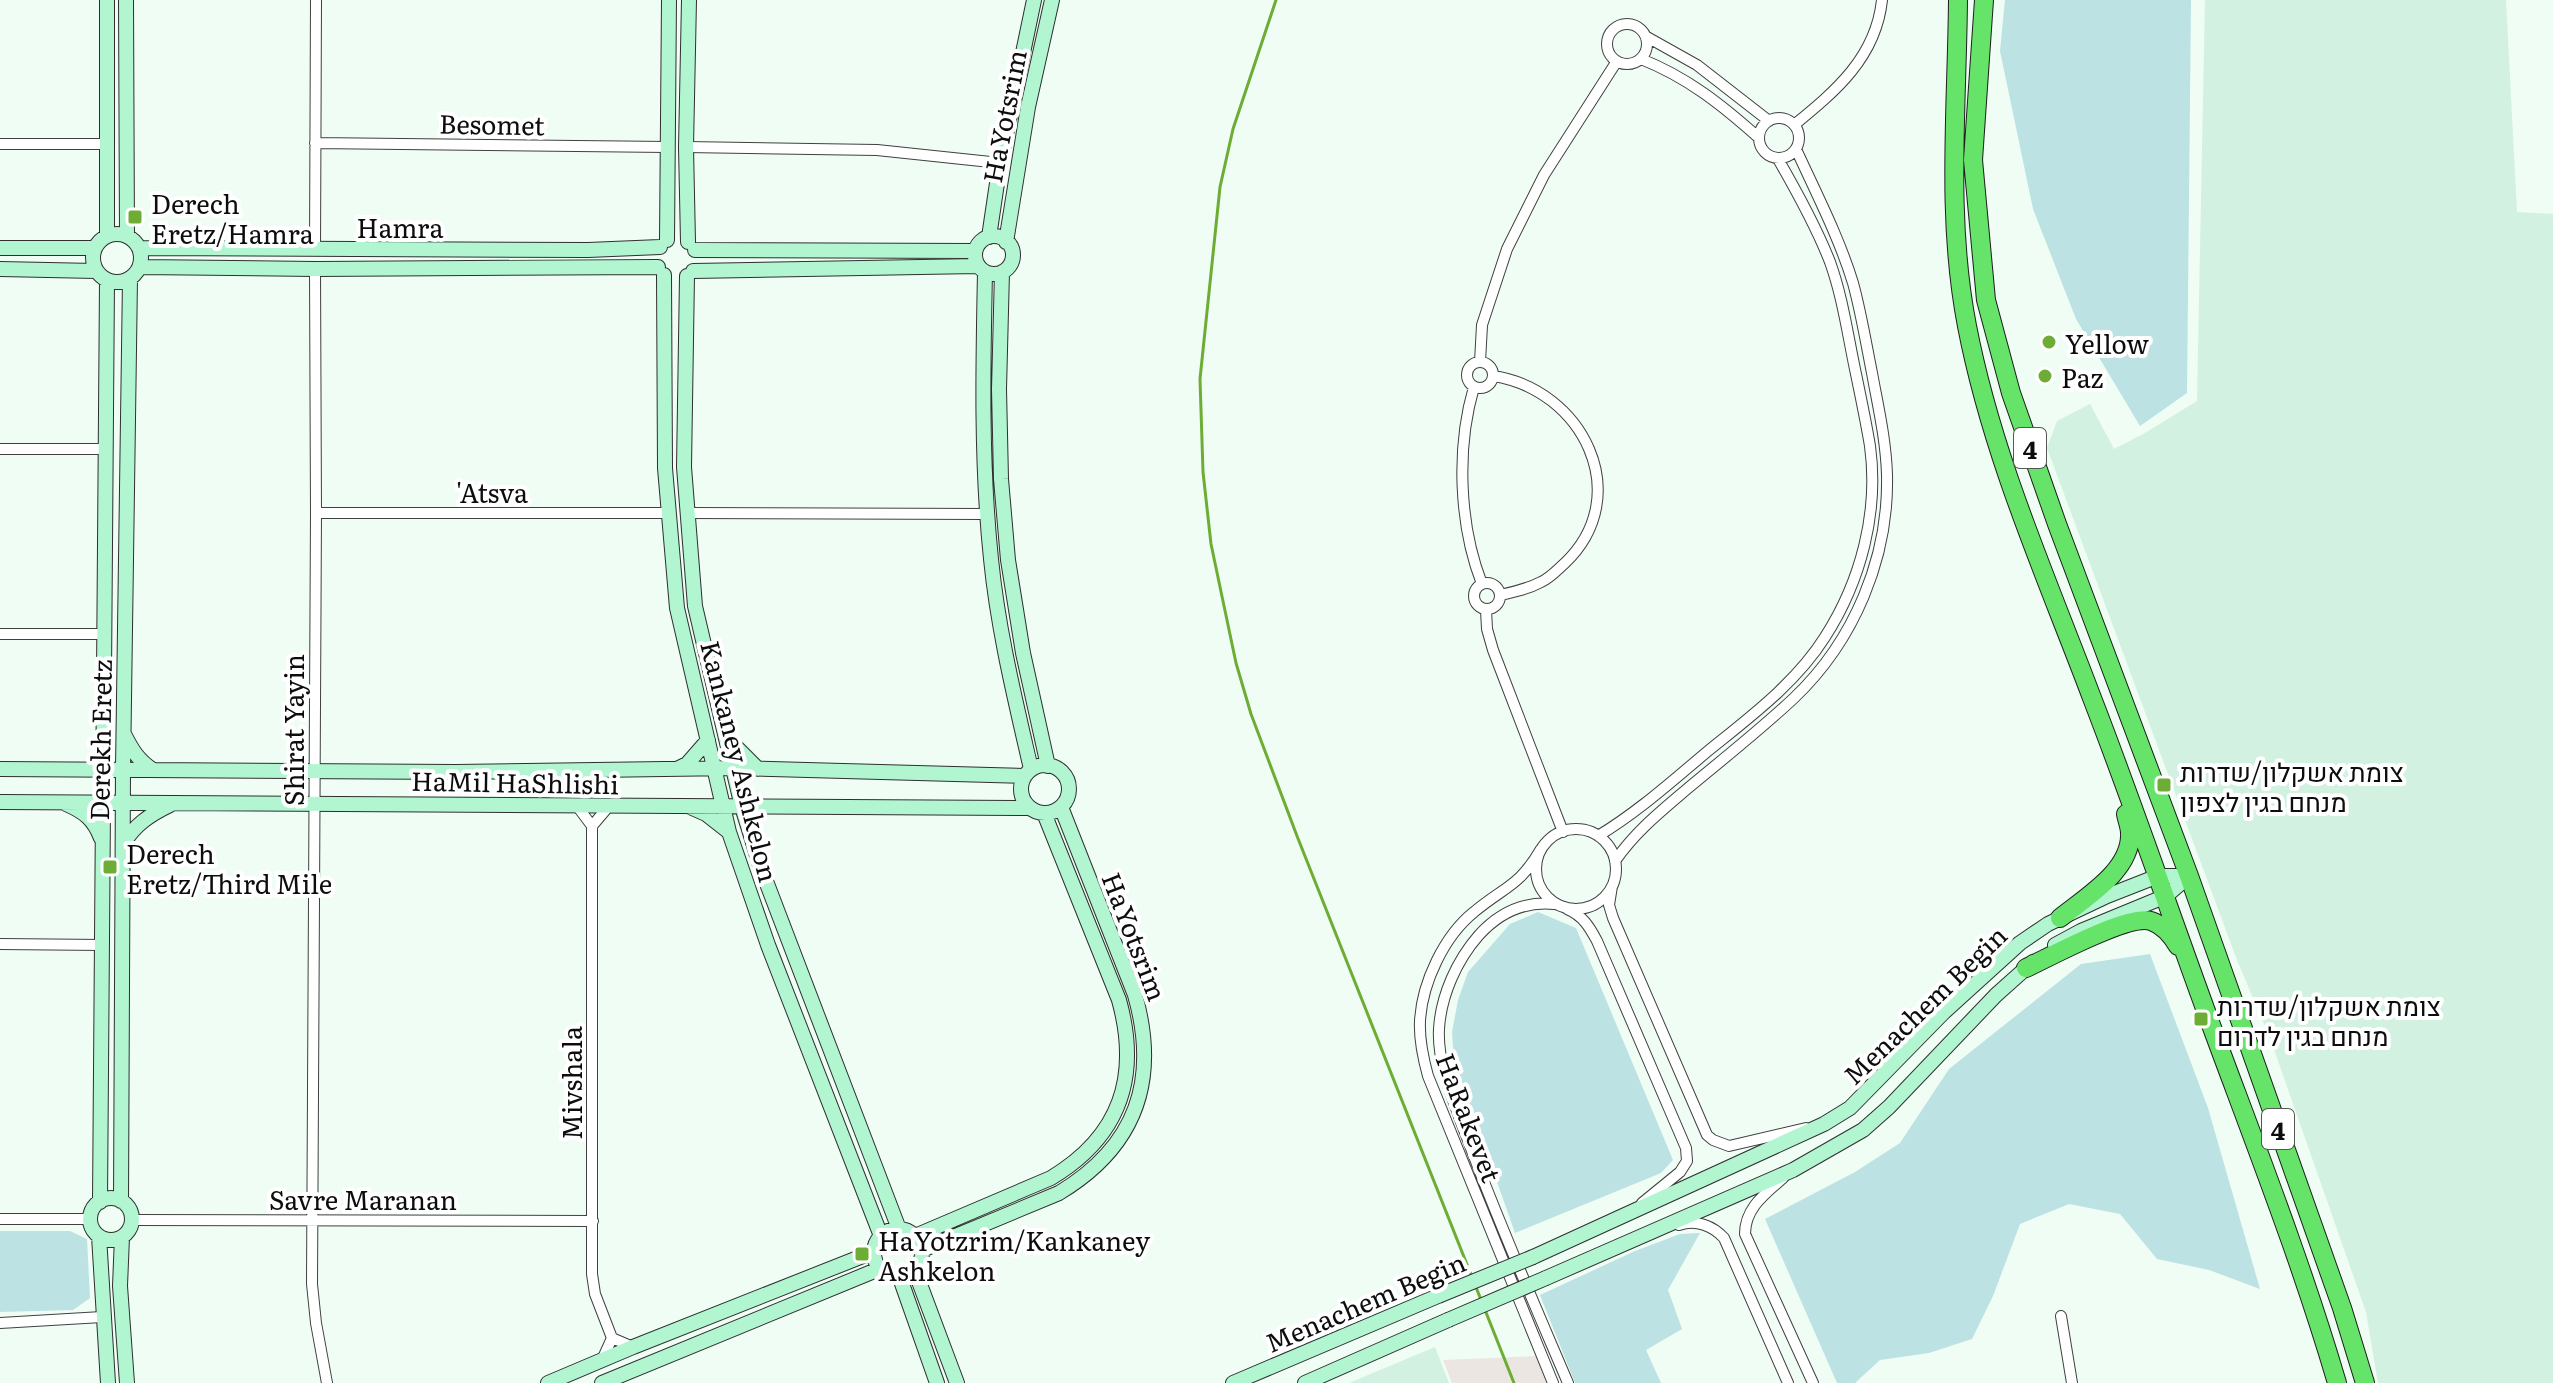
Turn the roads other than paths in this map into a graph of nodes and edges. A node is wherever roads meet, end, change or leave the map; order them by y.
1 (107, 0) edge
2 (126, 0) edge
3 (316, 0) edge
4 (669, 0) edge
5 (689, 0) edge
6 (1034, 0) edge
7 (1052, 0) edge
8 (1882, 0) edge
9 (1958, 0) edge
10 (1984, 0) edge
11 (1647, 37) junction
12 (1641, 59) junction
13 (1617, 61) junction
14 (1769, 121) junction
15 (1794, 125) junction
16 (1759, 138) junction
17 (315, 143) junction
18 (0, 144) edge
19 (106, 144) junction
20 (668, 147) junction
21 (686, 147) junction
22 (1796, 149) junction
23 (1778, 159) junction
24 (1000, 163) junction
25 (107, 235) junction
26 (127, 235) junction
27 (989, 237) junction
28 (1006, 242) junction
29 (663, 244) junction
30 (692, 246) junction
31 (0, 248) edge
32 (95, 248) junction
33 (139, 248) junction
34 (315, 250) junction
35 (980, 263) junction
36 (140, 267) junction
37 (0, 269) edge
38 (315, 269) junction
39 (661, 271) junction
40 (1002, 272) junction
41 (690, 273) junction
42 (102, 276) junction
43 (130, 279) junction
44 (1480, 362) junction
45 (1493, 376) junction
46 (1474, 387) junction
47 (0, 449) edge
48 (107, 449) junction
49 (316, 513) junction
50 (668, 513) junction
51 (686, 513) junction
52 (987, 514) junction
53 (1482, 584) junction
54 (1500, 595) junction
55 (1486, 610) junction
56 (0, 634) edge
57 (104, 634) junction
58 (123, 732) junction
59 (105, 735) junction
60 (725, 736) junction
61 (708, 740) junction
62 (2111, 749) junction
63 (1048, 766) junction
64 (734, 768) junction
65 (0, 769) edge
66 (70, 769) junction
67 (105, 769) junction
68 (123, 769) junction
69 (758, 769) junction
70 (154, 770) junction
71 (675, 770) junction
72 (714, 770) junction
73 (314, 771) junction
74 (1028, 772) junction
75 (0, 802) edge
76 (62, 802) junction
77 (103, 803) junction
78 (123, 803) junction
79 (174, 803) junction
80 (313, 804) junction
81 (722, 805) junction
82 (577, 806) junction
83 (609, 806) junction
84 (686, 806) junction
85 (779, 806) junction
86 (742, 807) junction
87 (1061, 807) junction
88 (1037, 811) junction
89 (592, 826) junction
90 (749, 831) junction
91 (729, 832) junction
92 (1563, 832) junction
93 (1598, 836) junction
94 (103, 844) junction
95 (122, 845) junction
96 (1541, 849) junction
97 (1615, 861) junction
98 (2158, 876) junction
99 (2189, 876) junction
100 (1612, 886) junction
101 (2166, 896) junction
102 (1554, 904) junction
103 (1567, 909) junction
104 (2060, 918) junction
105 (0, 944) edge
106 (103, 945) junction
107 (2190, 964) junction
108 (2026, 968) junction
109 (1824, 1124) junction
110 (1793, 1170) junction
111 (121, 1201) junction
112 (100, 1202) junction
113 (1631, 1212) junction
114 (0, 1219) edge
115 (90, 1219) junction
116 (132, 1220) junction
117 (312, 1220) junction
118 (593, 1221) junction
119 (899, 1229) junction
120 (99, 1236) junction
121 (881, 1236) junction
122 (915, 1236) junction
123 (122, 1237) junction
124 (1636, 1238) junction
125 (922, 1250) junction
126 (873, 1252) junction
127 (879, 1269) junction
128 (915, 1271) junction
129 (900, 1278) junction
130 (2061, 1316) dead end
131 (102, 1317) junction
132 (0, 1323) edge
133 (612, 1338) junction
134 (633, 1347) junction
135 (602, 1360) junction
136 (108, 1383) edge
137 (127, 1383) edge
138 (327, 1383) edge
139 (548, 1383) edge
140 (602, 1383) edge
141 (937, 1383) edge
142 (957, 1383) edge
143 (1233, 1383) edge
144 (1305, 1383) edge
145 (1553, 1383) edge
146 (1568, 1383) edge
147 (1788, 1383) edge
148 (1813, 1383) edge
149 (2072, 1383) edge
150 (2337, 1383) edge
151 (2365, 1383) edge

1 - 19 street
2 - 26 street
3 - 17 street
4 - 20 street
5 - 21 street
6 - 24 street, HaYotsrim
7 - 28 street, HaYotsrim
8 - 15 street
9 - 62 highway, 4
10 - 99 highway, 4
11 - 12 street
11 - 13 street
11 - 14 street
12 - 13 street
12 - 16 street
13 - 44 street
14 - 15 street
14 - 16 street
15 - 22 street
16 - 23 street
17 - 20 street, Besomet
17 - 34 street
18 - 19 street
19 - 25 street
20 - 29 street
21 - 24 street
21 - 30 street
22 - 23 street
22 - 97 street
23 - 93 street
24 - 27 street, HaYotsrim
25 - 26 street
25 - 32 street
26 - 33 street
27 - 28 street
27 - 35 street
28 - 40 street
29 - 30 street
29 - 34 street, Hamra
29 - 39 street
30 - 35 street
30 - 41 street
31 - 32 street
32 - 42 street
33 - 34 street, Hamra
33 - 36 street
35 - 40 street
35 - 41 street
35 - 52 street
36 - 38 street, Hamra
36 - 43 street
37 - 42 street
38 - 39 street, Hamra
38 - 49 street, Shirat Yayin
39 - 41 street
39 - 50 street, Kankaney Ashkelon
40 - 63 street
41 - 51 street, Kankaney Ashkelon
42 - 43 street
42 - 48 street, Derekh Eretz
43 - 58 street, Derekh Eretz
44 - 45 street
44 - 46 street
45 - 46 street
45 - 54 street
46 - 53 street
47 - 48 street
48 - 57 street, Derekh Eretz
49 - 50 street, 'Atsva
49 - 73 street, Shirat Yayin
50 - 61 street, Kankaney Ashkelon
51 - 52 street
51 - 60 street, Kankaney Ashkelon
52 - 74 street
53 - 54 street
53 - 55 street
54 - 55 street
55 - 92 street
56 - 57 street
57 - 59 street, Derekh Eretz
58 - 68 street, Derekh Eretz
58 - 70 street
59 - 66 street
59 - 67 street, Derekh Eretz
60 - 64 street, Kankaney Ashkelon
60 - 69 street
61 - 71 street
61 - 72 street, Kankaney Ashkelon
62 - 98 highway, 4
62 - 104 highway
63 - 74 street
63 - 87 street
64 - 69 street, HaMil HaShlishi
64 - 72 street, HaMil HaShlishi
64 - 86 street, Kankaney Ashkelon
65 - 66 street, HaMil HaShlishi
66 - 67 street, HaMil HaShlishi
67 - 68 street, HaMil HaShlishi
67 - 77 street, Derekh Eretz
68 - 70 street, HaMil HaShlishi
68 - 78 street, Derekh Eretz
69 - 74 street, HaMil HaShlishi
70 - 73 street, HaMil HaShlishi
71 - 72 street, HaMil HaShlishi
71 - 73 street, HaMil HaShlishi
72 - 81 street, Kankaney Ashkelon
73 - 80 street, Shirat Yayin
74 - 88 street
75 - 76 street, HaMil HaShlishi
76 - 77 street, HaMil HaShlishi
76 - 94 street
77 - 78 street, HaMil HaShlishi
77 - 94 street, Derekh Eretz
78 - 79 street, HaMil HaShlishi
78 - 95 street, Derekh Eretz
79 - 80 street, HaMil HaShlishi
79 - 95 street
80 - 82 street, HaMil HaShlishi
80 - 117 street, Shirat Yayin
81 - 84 street, HaMil HaShlishi
81 - 86 street, HaMil HaShlishi
81 - 91 street, Kankaney Ashkelon
82 - 83 street, HaMil HaShlishi
82 - 89 street
83 - 84 street, HaMil HaShlishi
83 - 89 street
84 - 91 street
85 - 86 street, HaMil HaShlishi
85 - 88 street, HaMil HaShlishi
85 - 90 street
86 - 90 street, Kankaney Ashkelon
87 - 88 street
87 - 125 street, HaYotsrim
88 - 122 street, HaYotsrim
89 - 118 street, Mivshala
90 - 119 street, Kankaney Ashkelon
91 - 121 street, Kankaney Ashkelon
92 - 93 street
92 - 96 street
93 - 97 street
94 - 106 street, Derekh Eretz
95 - 111 street, Derekh Eretz
96 - 102 street
96 - 145 street, HaRakevet
97 - 100 street
98 - 99 street, Menachem Begin
98 - 101 highway, 4
98 - 104 street, Menachem Begin
99 - 101 street, Menachem Begin
99 - 151 highway, 4
100 - 103 street
100 - 109 street
101 - 107 highway, 4
101 - 108 street, Menachem Begin
102 - 103 street
102 - 146 street, HaRakevet
103 - 113 street
104 - 109 street, Menachem Begin
105 - 106 street
106 - 112 street, Derekh Eretz
107 - 108 highway
107 - 150 highway, 4
108 - 110 street, Menachem Begin
109 - 113 street, Menachem Begin
110 - 124 street, Menachem Begin
110 - 148 street
111 - 112 street
111 - 116 street
112 - 115 street
113 - 143 street, Menachem Begin, bridge
114 - 115 street
115 - 120 street
116 - 117 street, Savre Maranan
116 - 123 street
117 - 118 street, Savre Maranan
117 - 138 street, Shirat Yayin
118 - 133 street, Mivshala
119 - 121 street
119 - 122 street
120 - 123 street
120 - 131 street
121 - 126 street
122 - 125 street
123 - 137 street
124 - 144 street, Menachem Begin, bridge
124 - 147 street
125 - 128 street
126 - 127 street
126 - 134 street
127 - 129 street
127 - 140 street
128 - 129 street
128 - 142 street
129 - 141 street
130 - 149 street
131 - 132 street
131 - 136 street
133 - 134 street
133 - 135 street
134 - 135 street
135 - 139 street

